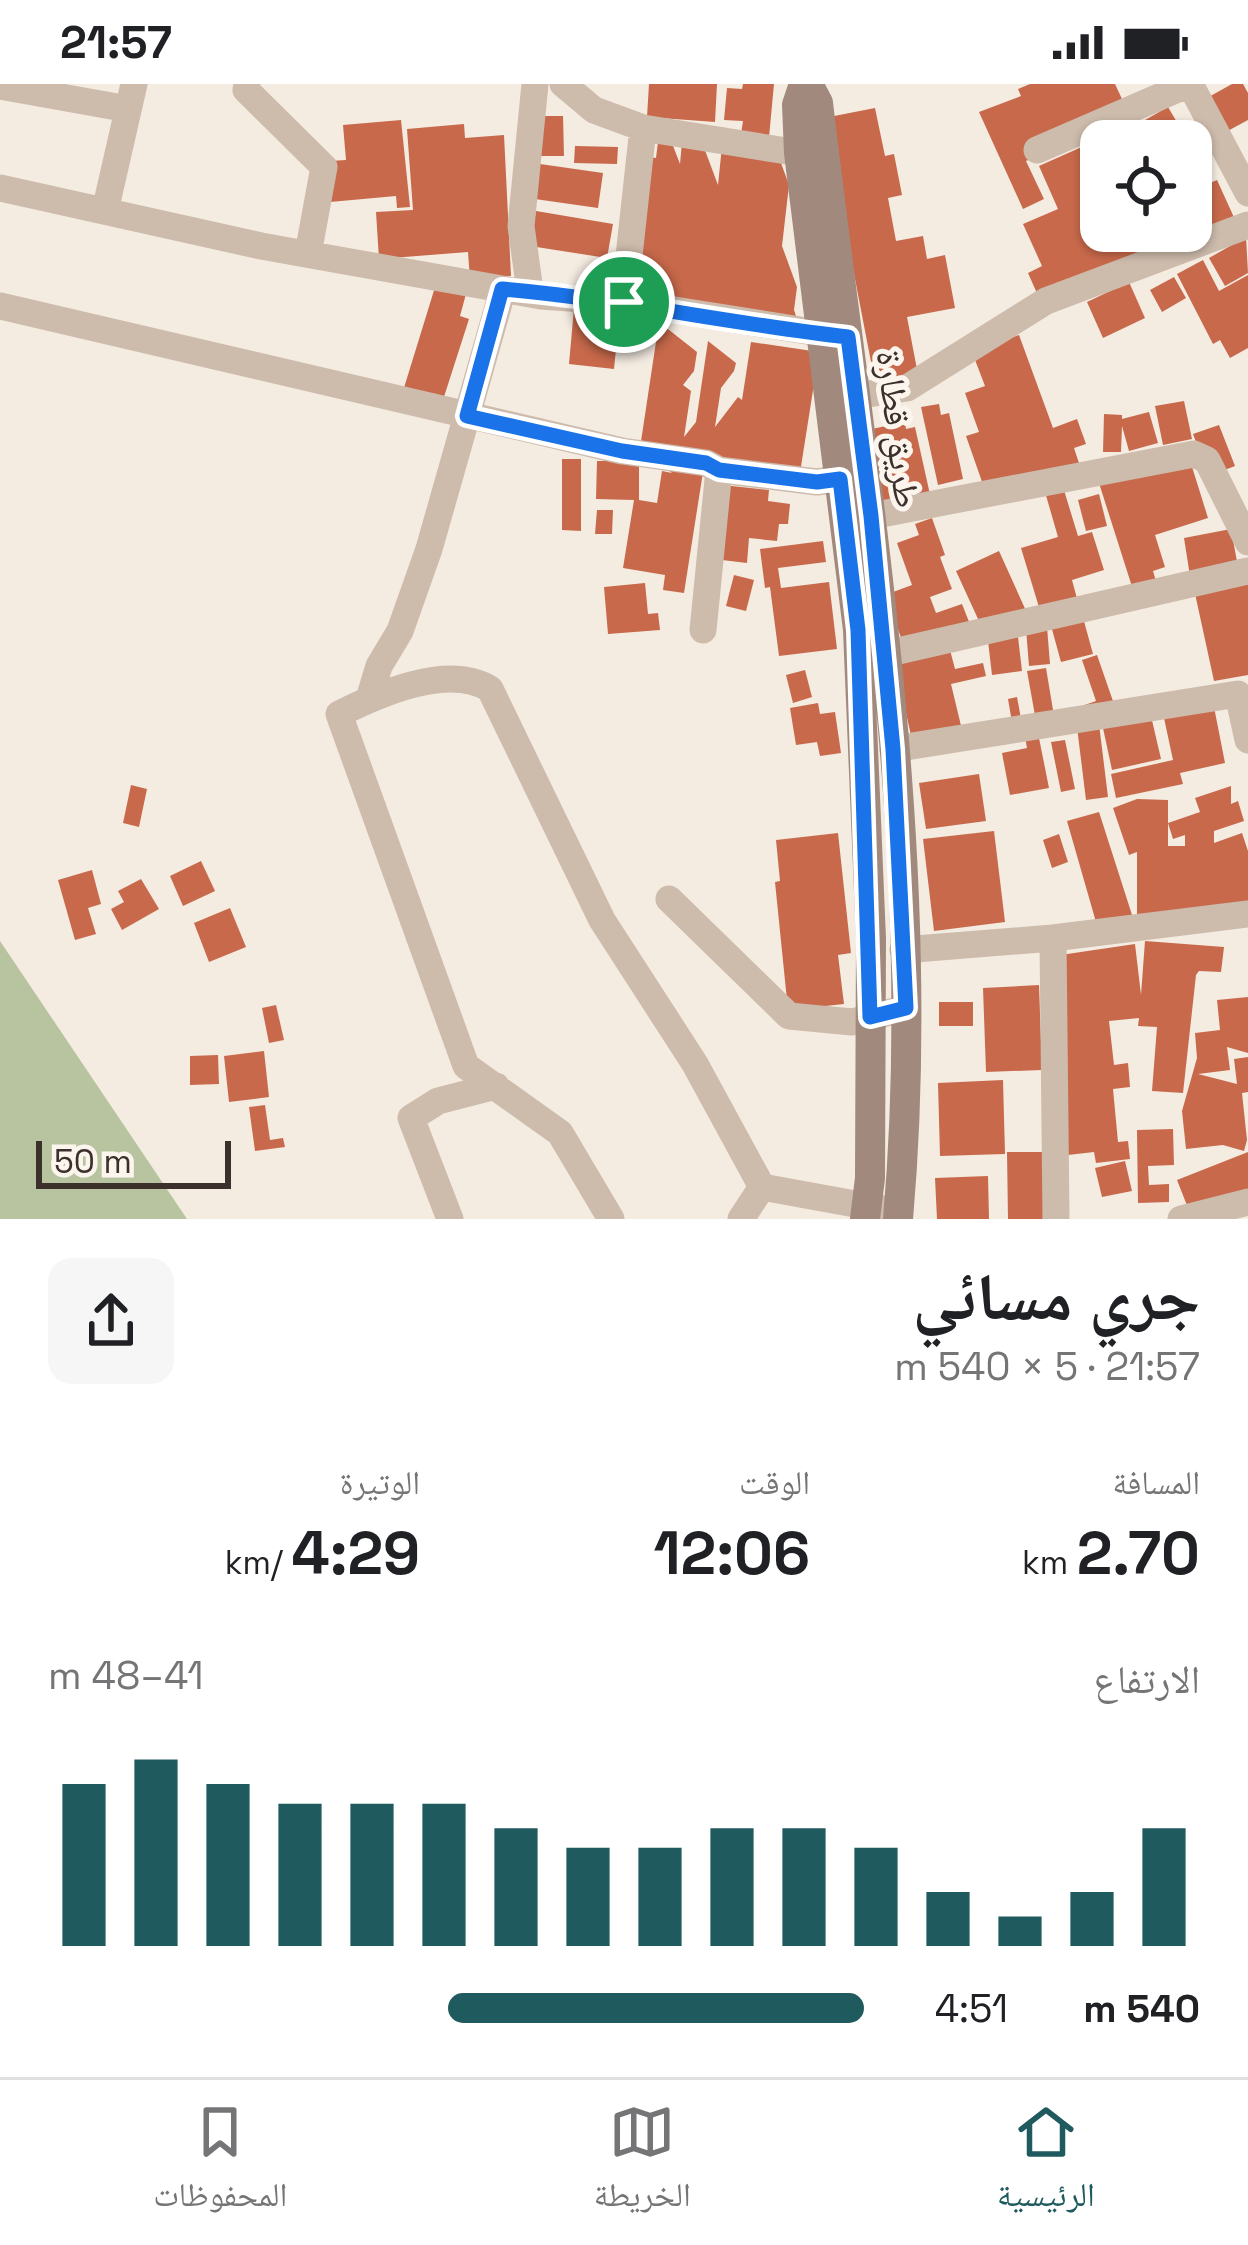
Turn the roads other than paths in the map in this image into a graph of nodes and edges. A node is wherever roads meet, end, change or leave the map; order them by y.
1 (247, 84) edge
2 (535, 84) edge
3 (562, 84) edge
4 (806, 84) edge
5 (1190, 84) edge
6 (0, 86) edge
7 (131, 97) edge
8 (644, 128) junction
9 (811, 149) junction
10 (1037, 150) dead end
11 (0, 188) edge
12 (1248, 193) edge
13 (105, 211) junction
14 (1248, 225) edge
15 (308, 254) junction
16 (516, 290) junction
17 (624, 302) junction
18 (0, 306) edge
19 (836, 336) junction
20 (855, 396) junction
21 (467, 416) junction
22 (719, 470) junction
23 (853, 477) junction
24 (871, 516) junction
25 (1248, 542) edge
26 (1248, 571) edge
27 (703, 629) dead end
28 (885, 654) junction
29 (1243, 693) edge
30 (369, 699) junction
31 (1248, 740) edge
32 (893, 749) junction
33 (669, 898) dead end
34 (1248, 914) edge
35 (1053, 938) junction
36 (903, 950) junction
37 (906, 1008) junction
38 (870, 1017) junction
39 (496, 1086) junction
40 (762, 1187) junction
41 (1248, 1202) edge
42 (866, 1213) edge
43 (899, 1215) edge
44 (450, 1219) edge
45 (611, 1219) edge
46 (741, 1219) edge
47 (1056, 1219) edge
48 (1181, 1219) edge

1 - 15 street
2 - 16 street
3 - 8 street
4 - 9 main road, طريق قطارة
5 - 10 street
5 - 12 street
6 - 7 street
7 - 13 street
8 - 9 street
8 - 17 street
9 - 19 main road, طريق قطارة
11 - 13 street
13 - 15 street
14 - 20 street
15 - 16 street
16 - 17 street
16 - 21 street
17 - 19 street
18 - 21 street
19 - 20 main road, طريق قطارة
19 - 23 main road, طريق قطارة
20 - 23 main road, طريق قطارة
21 - 22 street
21 - 30 street
22 - 23 street
22 - 27 street
23 - 24 main road, طريق قطارة
23 - 38 main road, طريق قطارة
24 - 25 street
24 - 28 main road, طريق قطارة
26 - 28 street
28 - 32 main road, طريق قطارة
29 - 31 street
29 - 32 street
30 - 39 street
30 - 40 street
32 - 36 main road, طريق قطارة
33 - 38 street
34 - 35 street
35 - 36 street
35 - 47 street
36 - 37 main road, طريق قطارة
37 - 38 street
37 - 43 main road, طريق قطارة
38 - 42 main road, طريق قطارة
39 - 44 street
39 - 45 street
40 - 42 street
40 - 46 street
41 - 48 street
42 - 43 street

